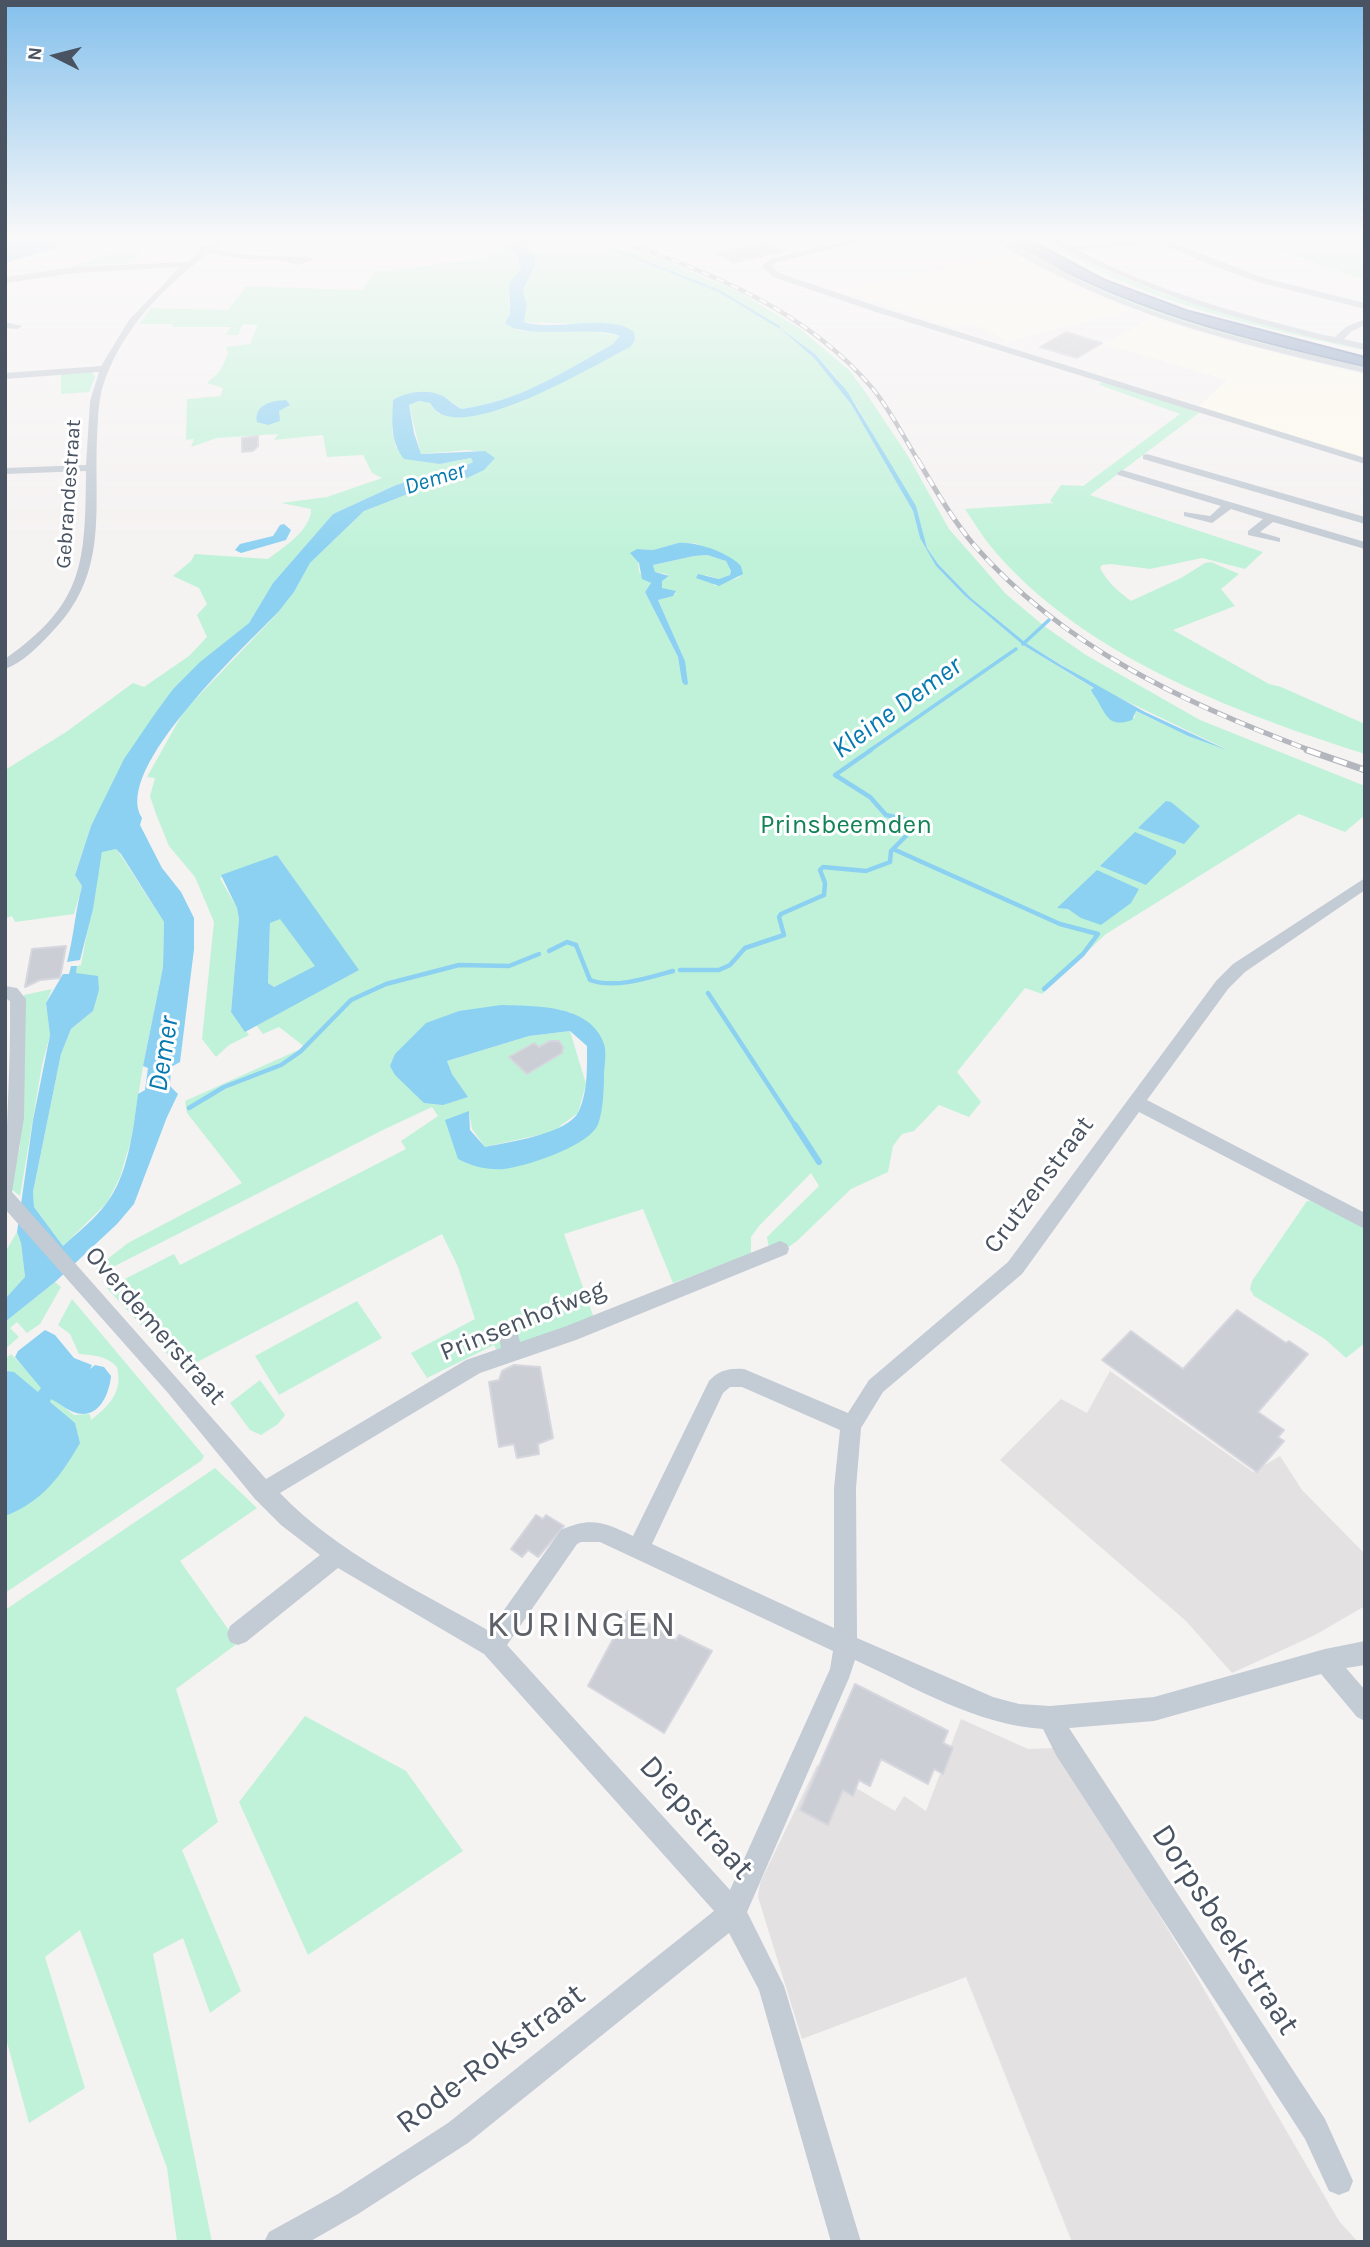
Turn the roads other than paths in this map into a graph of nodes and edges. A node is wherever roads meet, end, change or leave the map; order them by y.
1 (118, 343) edge
2 (985, 343) edge
3 (1252, 343) edge
4 (1285, 343) edge
5 (1315, 343) edge
6 (1346, 343) edge
7 (1365, 347) edge
8 (1365, 355) edge
9 (1365, 362) edge
10 (105, 369) junction
11 (1365, 370) edge
12 (5, 376) edge
13 (1147, 457) dead end
14 (1365, 461) edge
15 (90, 468) junction
16 (5, 471) edge
17 (1122, 473) dead end
18 (1266, 493) junction
19 (1228, 506) junction
20 (1247, 511) junction
21 (1188, 514) dead end
22 (1271, 519) junction
23 (1365, 521) edge
24 (1276, 541) dead end
25 (1365, 547) edge
26 (8, 661) edge
27 (1363, 886) edge
28 (5, 992) edge
29 (1135, 1102) junction
30 (5, 1188) edge
31 (5, 1196) edge
32 (1365, 1222) edge
33 (780, 1250) dead end
34 (508, 1330) dead end
35 (511, 1352) junction
36 (852, 1424) junction
37 (263, 1492) junction
38 (639, 1548) junction
39 (337, 1555) junction
40 (238, 1634) dead end
41 (846, 1644) junction
42 (492, 1646) junction
43 (1365, 1653) edge
44 (1325, 1661) junction
45 (1365, 1709) edge
46 (1051, 1718) junction
47 (733, 1913) junction
48 (1339, 2181) dead end
49 (279, 2242) edge
50 (846, 2242) edge

1 - 10 street, Gebrandestraat
2 - 14 street
3 - 11 street
4 - 9 highway
5 - 8 highway
6 - 7 street
10 - 12 street
10 - 15 street, Gebrandestraat
13 - 18 street
15 - 16 street
15 - 26 street, Gebrandestraat
17 - 19 street
18 - 20 street
18 - 23 street
19 - 20 street
19 - 21 street
20 - 22 street
22 - 24 street
22 - 25 street
27 - 29 street, Crutzenstraat
28 - 30 street
29 - 32 street
29 - 36 street, Crutzenstraat
31 - 37 street, Overdemerstraat
33 - 35 street, Prinsenhofweg
34 - 35 street
35 - 37 street, Prinsenhofweg
36 - 38 street
36 - 41 street, Crutzenstraat
37 - 39 street, Diepstraat
38 - 41 street
38 - 42 street
39 - 40 street
39 - 42 street, Diepstraat
41 - 46 street
41 - 47 street, Crutzenstraat
42 - 47 street, Diepstraat
43 - 44 street
44 - 45 street
44 - 46 street
46 - 48 street, Dorpsbeekstraat
47 - 49 street, Rode-Rokstraat
47 - 50 street, Diepstraat

